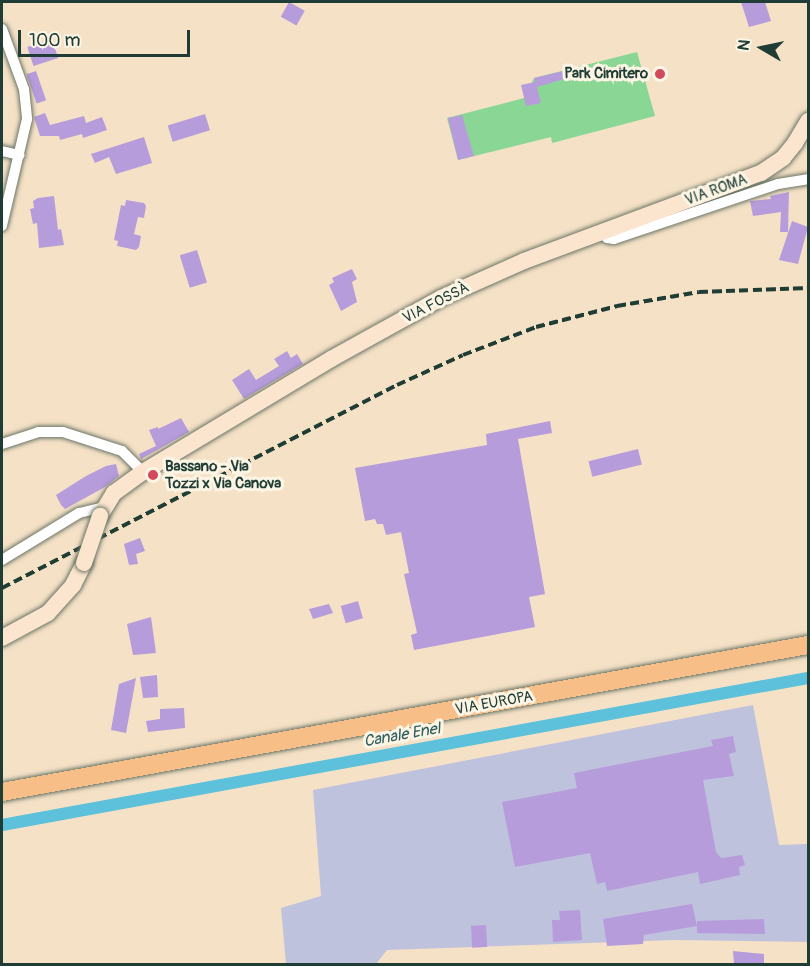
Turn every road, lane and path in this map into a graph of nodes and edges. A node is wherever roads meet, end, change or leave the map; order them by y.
1 (2, 29) edge
2 (808, 121) edge
3 (2, 151) edge
4 (20, 155) junction
5 (808, 179) edge
6 (2, 226) edge
7 (603, 232) junction
8 (2, 444) edge
9 (143, 472) junction
10 (103, 512) junction
11 (2, 560) edge
12 (2, 638) edge
13 (808, 645) edge
14 (2, 792) edge

1 - 4 street
2 - 7 main road, VIA ROMA
3 - 4 street
4 - 6 street
5 - 7 street, VIA FOSSÀ
7 - 9 main road, VIA FOSSÀ
8 - 9 street
9 - 10 main road, VIA FOSSÀ
10 - 11 street
10 - 12 main road, bridge
13 - 14 main road, VIA EUROPA

